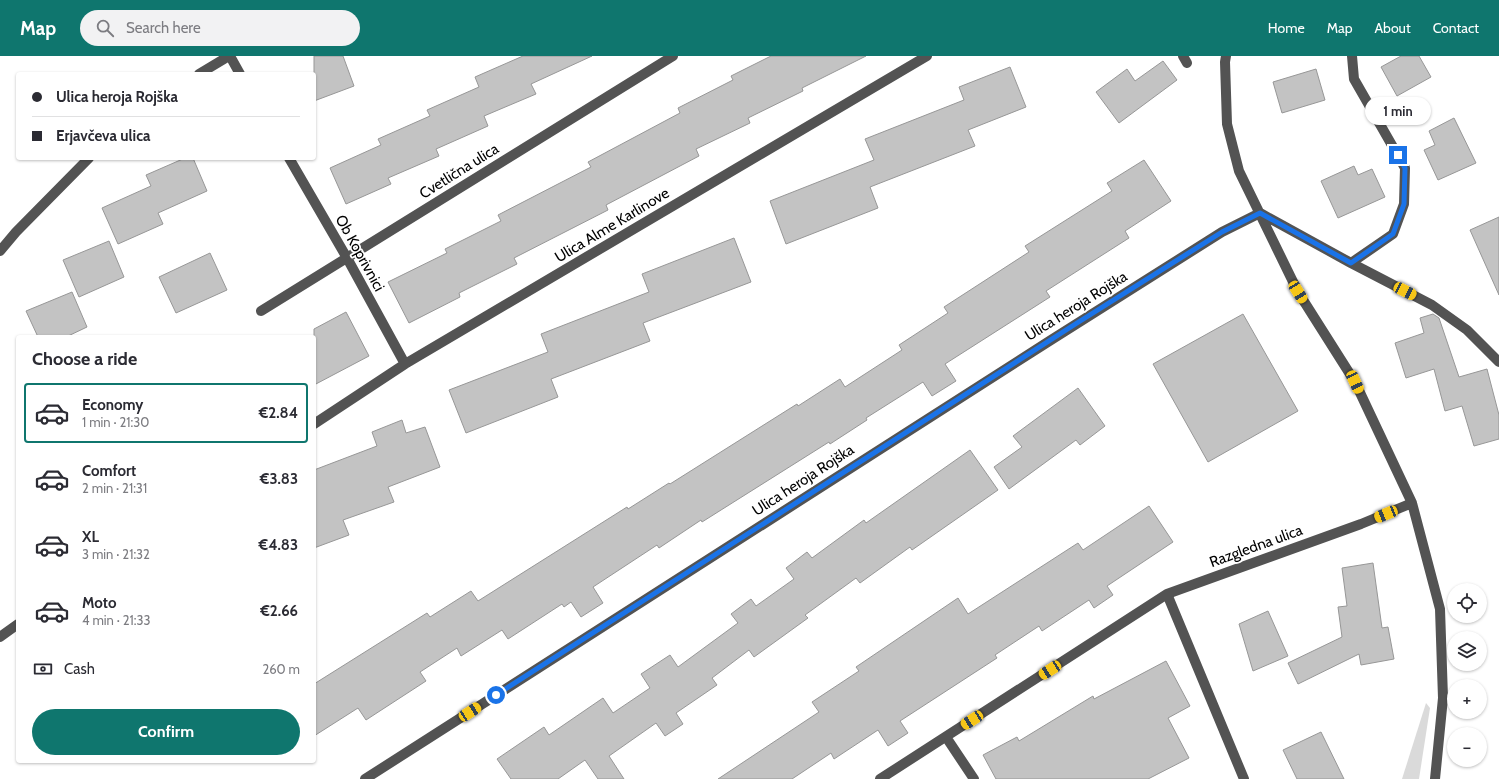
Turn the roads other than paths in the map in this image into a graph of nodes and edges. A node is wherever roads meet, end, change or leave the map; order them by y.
1 (229, 56) edge
2 (673, 56) edge
3 (927, 56) edge
4 (1226, 56) edge
5 (1352, 56) edge
6 (202, 72) edge
7 (239, 72) edge
8 (87, 160) edge
9 (290, 160) edge
10 (1260, 213) junction
11 (0, 251) edge
12 (347, 258) junction
13 (1351, 263) junction
14 (261, 311) dead end
15 (1499, 362) edge
16 (405, 364) junction
17 (316, 423) edge
18 (1412, 503) junction
19 (1167, 594) junction
20 (16, 625) edge
21 (0, 637) edge
22 (946, 737) junction
23 (365, 779) edge
24 (880, 779) edge
25 (974, 779) edge
26 (1244, 779) edge
27 (1435, 779) edge

1 - 6 street
1 - 7 street
2 - 12 street, Cvetlična ulica
3 - 16 street, Ulica Alme Karlinove
4 - 10 street
5 - 13 street
8 - 11 street
9 - 12 street, Ob Koprivnici
10 - 13 street
10 - 18 street
10 - 23 street, Ulica heroja Rojška
12 - 14 street, Cvetlična ulica
12 - 16 street, Ob Koprivnici
13 - 15 street
16 - 17 street, Ulica Alme Karlinove
18 - 19 street, Razgledna ulica
18 - 27 street
19 - 22 street, Razgledna ulica
19 - 26 street
20 - 21 street
22 - 24 street, Razgledna ulica
22 - 25 street

